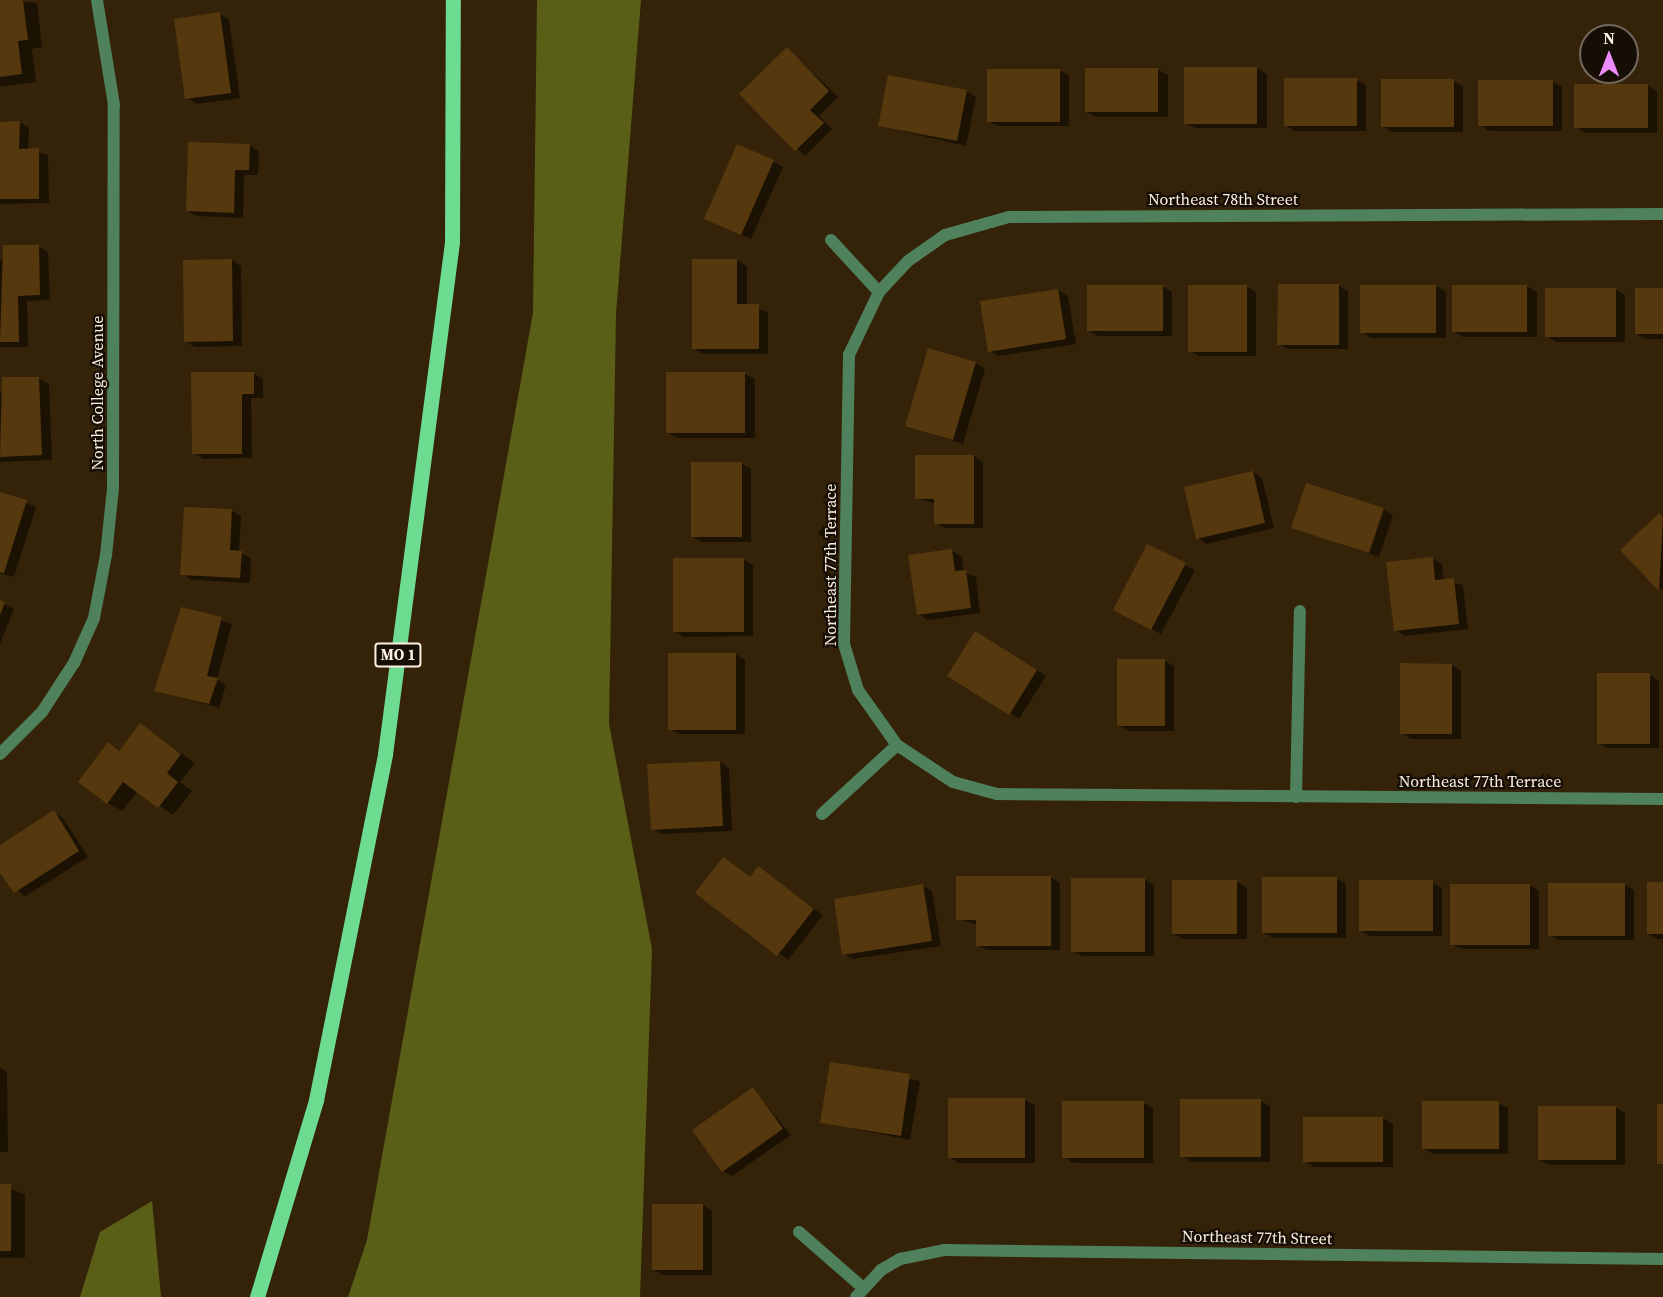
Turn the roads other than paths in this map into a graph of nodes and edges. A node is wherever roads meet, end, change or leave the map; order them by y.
1 (97, 0) edge
2 (453, 0) edge
3 (1663, 214) edge
4 (831, 240) dead end
5 (879, 292) junction
6 (849, 355) joint
7 (1300, 611) dead end
8 (897, 745) junction
9 (0, 754) edge
10 (1296, 797) junction
11 (1663, 799) edge
12 (822, 814) dead end
13 (799, 1232) dead end
14 (1663, 1259) edge
15 (859, 1292) edge
16 (257, 1297) edge

1 - 9 street, North College Avenue
2 - 16 main road, MO 1
3 - 5 street, Northeast 78th Street
4 - 5 street
5 - 6 street, Northeast 78th Street
6 - 8 street, Northeast 77th Terrace
7 - 10 street
8 - 10 street, Northeast 77th Terrace
8 - 12 street
10 - 11 street, Northeast 77th Terrace
13 - 15 street
14 - 15 street, Northeast 77th Street

